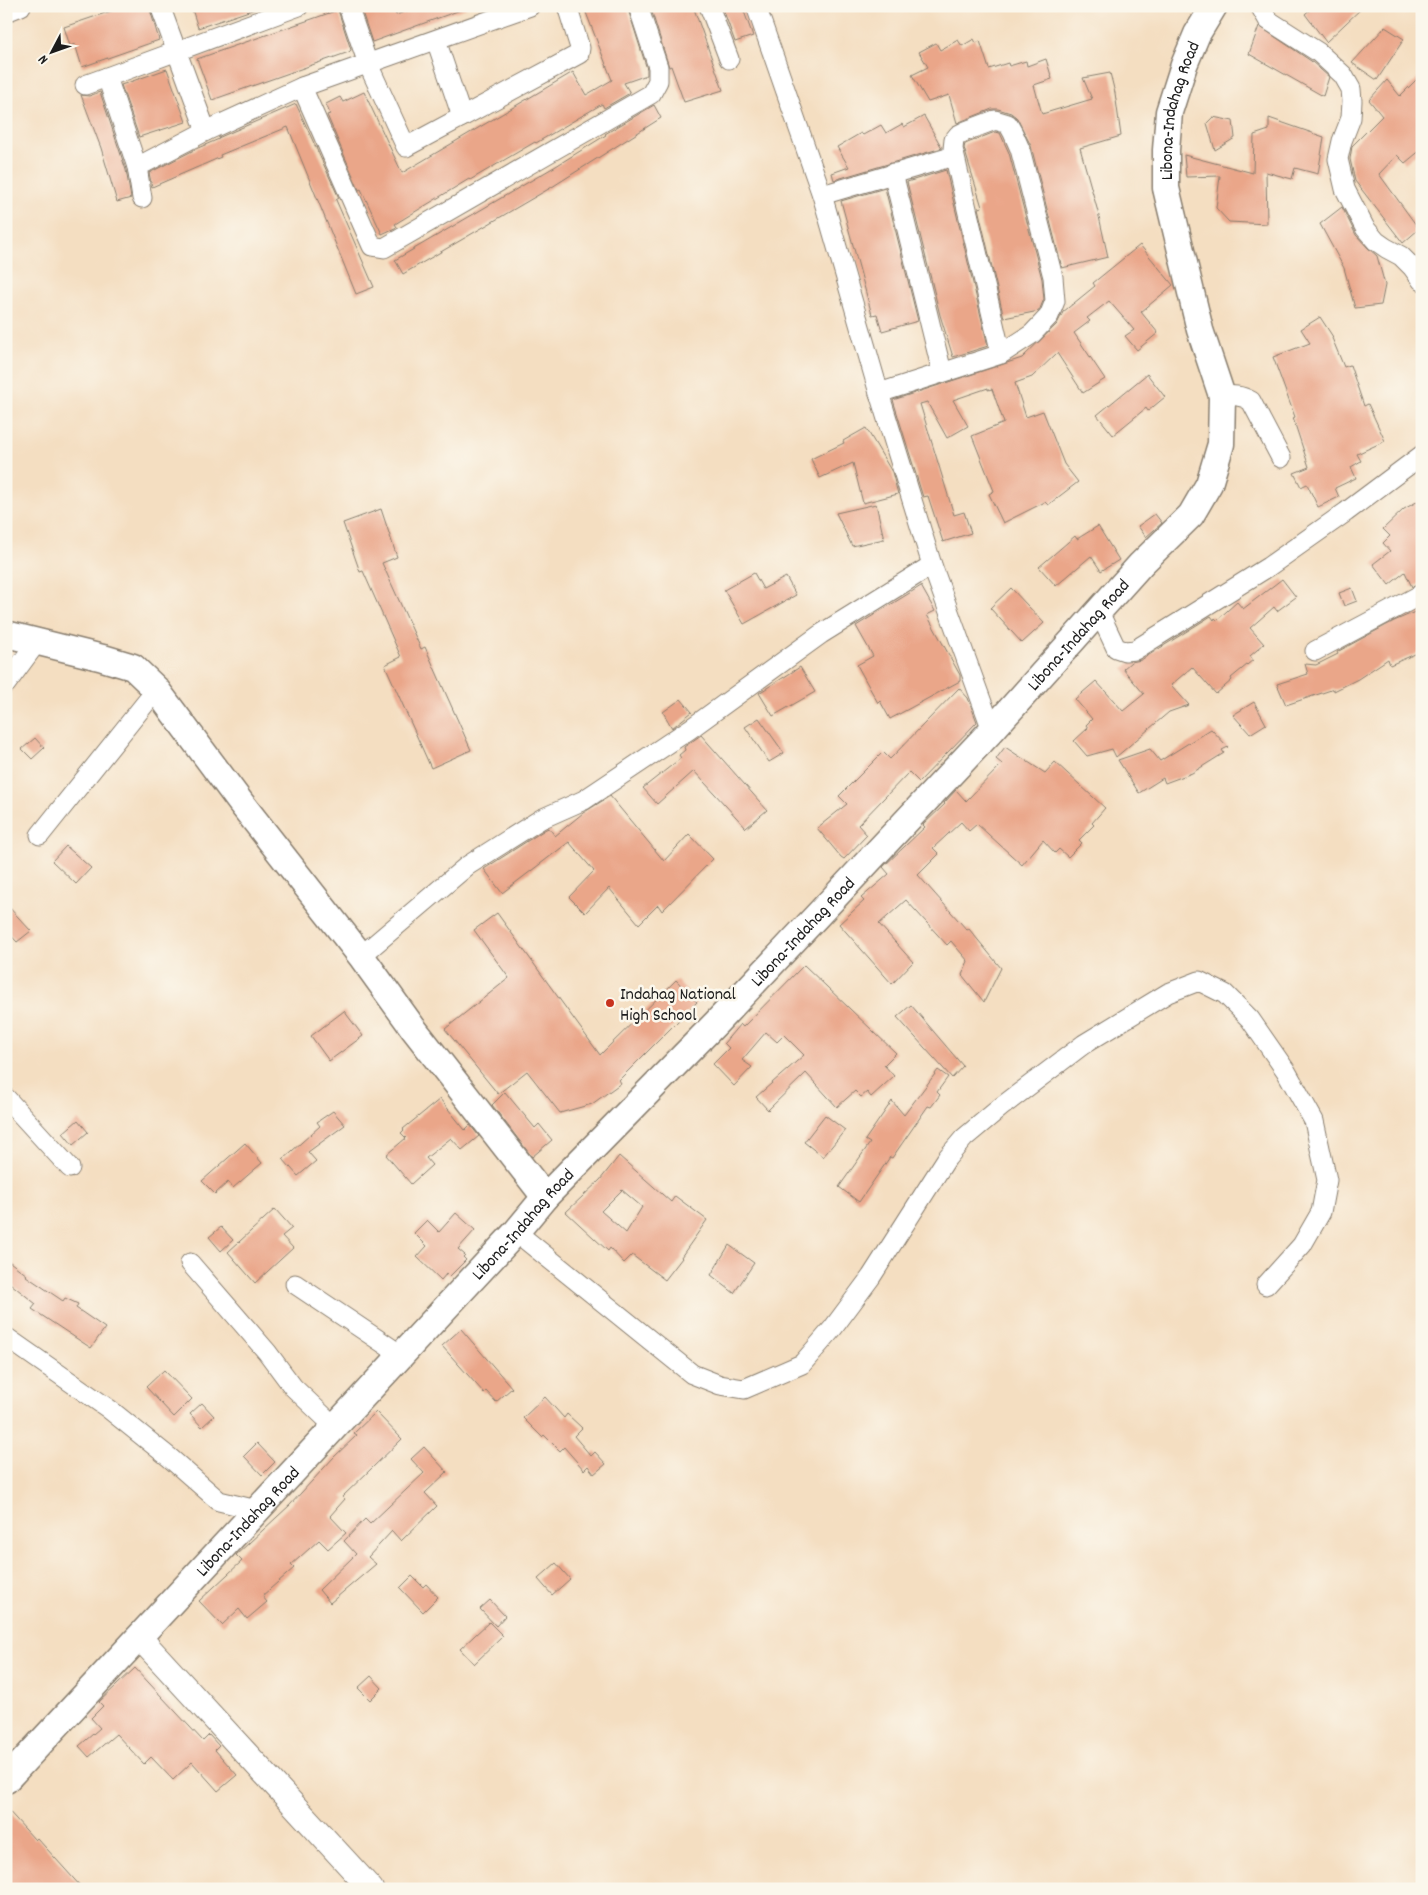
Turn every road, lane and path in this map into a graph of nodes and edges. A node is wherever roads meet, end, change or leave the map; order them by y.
1 (21, 6) edge
2 (160, 6) edge
3 (299, 6) edge
4 (348, 6) edge
5 (530, 6) edge
6 (567, 6) edge
7 (638, 6) edge
8 (709, 6) edge
9 (756, 6) edge
10 (1214, 6) edge
11 (1260, 6) edge
12 (6, 12) edge
13 (436, 40) junction
14 (176, 51) junction
15 (729, 59) dead end
16 (368, 64) junction
17 (107, 77) junction
18 (85, 85) dead end
19 (302, 87) junction
20 (462, 117) junction
21 (206, 131) junction
22 (954, 156) junction
23 (137, 167) junction
24 (892, 174) junction
25 (822, 195) junction
26 (142, 198) dead end
27 (1422, 281) edge
28 (1001, 354) junction
29 (942, 372) junction
30 (879, 393) junction
31 (1222, 396) junction
32 (1422, 455) edge
33 (1281, 458) dead end
34 (932, 565) junction
35 (1422, 594) edge
36 (1099, 612) junction
37 (6, 634) edge
38 (37, 642) junction
39 (1316, 651) dead end
40 (6, 684) edge
41 (156, 690) junction
42 (992, 730) junction
43 (40, 836) dead end
44 (361, 956) junction
45 (6, 1098) edge
46 (70, 1168) dead end
47 (544, 1197) junction
48 (516, 1232) junction
49 (190, 1263) dead end
50 (295, 1284) dead end
51 (1266, 1285) dead end
52 (6, 1337) edge
53 (401, 1355) junction
54 (335, 1427) junction
55 (257, 1510) junction
56 (139, 1637) junction
57 (6, 1780) edge
58 (371, 1889) edge

1 - 12 street
2 - 14 street
3 - 14 street
4 - 16 street
5 - 13 street
6 - 20 street
7 - 19 street
8 - 15 street
9 - 25 street
10 - 31 main road, Libona-Indahag Road
11 - 27 street
13 - 16 street
13 - 20 street
14 - 17 street
14 - 21 street
16 - 19 street
16 - 20 street
17 - 18 street
17 - 23 street
19 - 21 street
21 - 23 street
22 - 24 street
22 - 28 street
22 - 28 street
23 - 26 street
24 - 25 street
24 - 29 street
25 - 30 street
28 - 29 street
29 - 30 street
30 - 34 street
31 - 33 street
31 - 36 main road, Libona-Indahag Road
32 - 36 street
34 - 42 street
34 - 44 street
35 - 39 street
36 - 42 main road, Libona-Indahag Road
37 - 38 main road
38 - 40 street
38 - 41 main road
41 - 43 street
41 - 44 main road
42 - 47 main road, Libona-Indahag Road
44 - 47 main road
45 - 46 street
47 - 48 main road, Libona-Indahag Road
48 - 51 street
48 - 53 main road, Libona-Indahag Road
49 - 54 street
50 - 53 street
52 - 55 street
53 - 54 main road, Libona-Indahag Road
54 - 55 main road, Libona-Indahag Road
55 - 56 main road, Libona-Indahag Road
56 - 57 main road, Libona-Indahag Road
56 - 58 street

